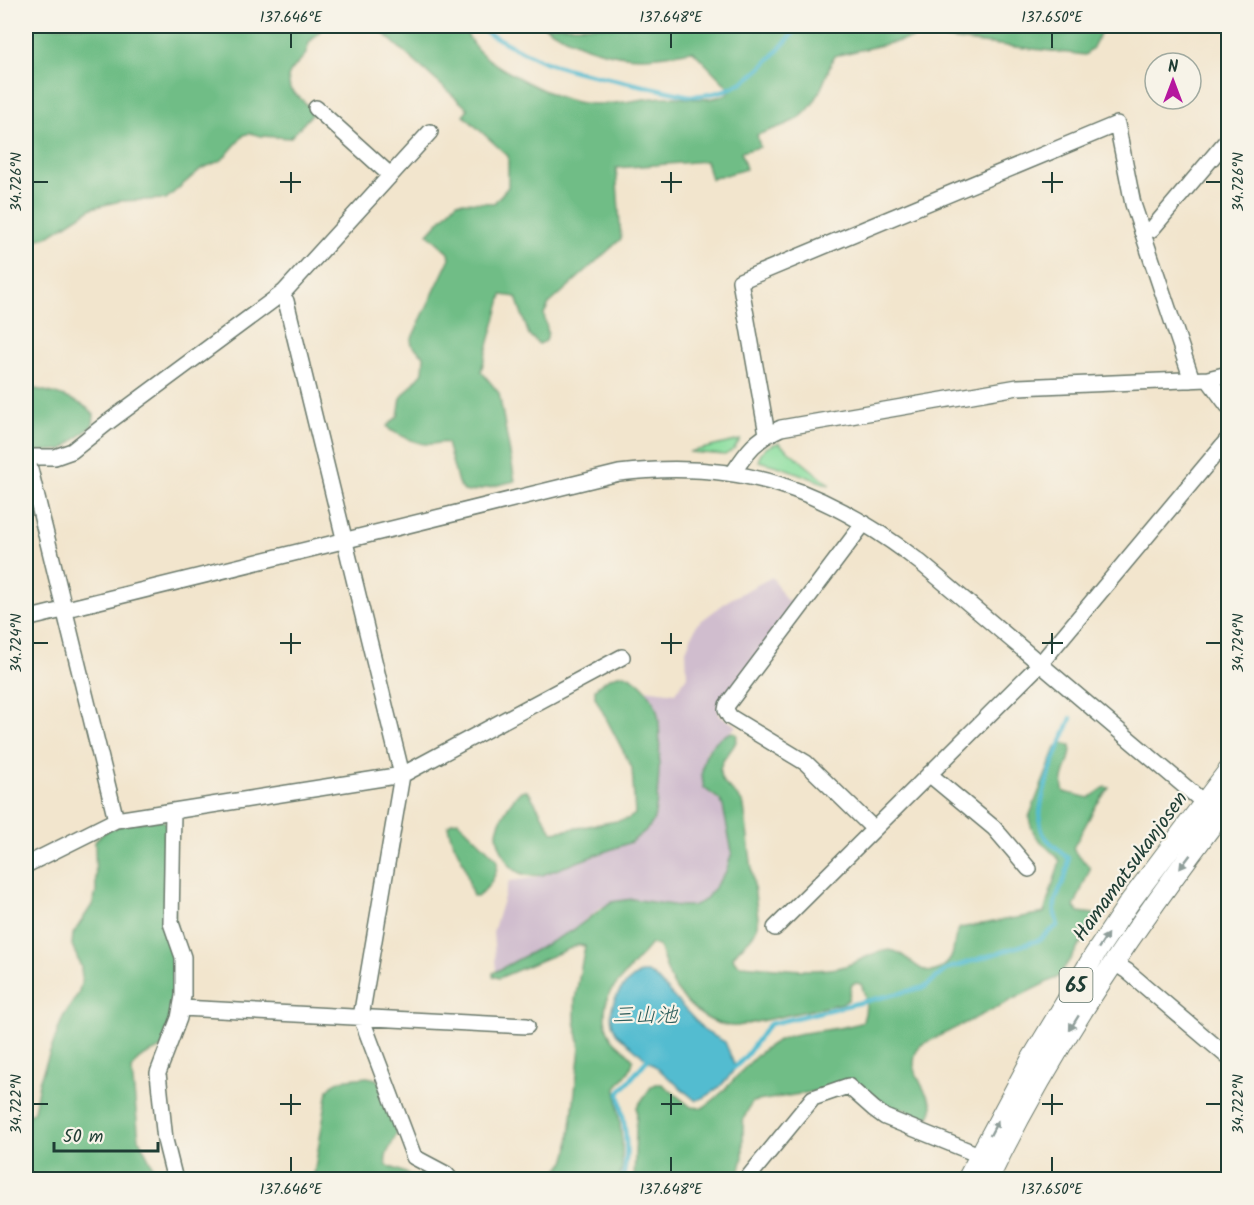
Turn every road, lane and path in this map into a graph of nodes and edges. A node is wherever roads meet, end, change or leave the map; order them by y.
1 (316, 108) dead end
2 (429, 132) dead end
3 (1228, 139) edge
4 (390, 175) junction
5 (1142, 232) junction
6 (280, 295) junction
7 (1228, 374) edge
8 (1200, 379) junction
9 (1228, 406) edge
10 (767, 434) junction
11 (1228, 439) edge
12 (26, 457) edge
13 (733, 473) junction
14 (864, 523) junction
15 (344, 540) junction
16 (65, 609) junction
17 (26, 619) edge
18 (622, 657) dead end
19 (1040, 664) junction
20 (1228, 771) edge
21 (929, 774) junction
22 (402, 775) junction
23 (1205, 803) junction
24 (173, 811) junction
25 (1226, 814) edge
26 (116, 820) junction
27 (874, 829) junction
28 (26, 865) edge
29 (1029, 869) dead end
30 (775, 928) dead end
31 (1113, 962) junction
32 (182, 1008) junction
33 (361, 1017) junction
34 (527, 1026) dead end
35 (1228, 1057) edge
36 (979, 1155) junction
37 (175, 1179) edge
38 (451, 1179) edge
39 (746, 1179) edge
40 (967, 1179) edge
41 (988, 1179) edge

1 - 4 street
2 - 4 street
3 - 5 street
4 - 6 street
5 - 8 street
5 - 10 street
6 - 12 street
6 - 15 street
7 - 8 street
8 - 9 street
8 - 10 street
10 - 13 street
11 - 19 street
12 - 16 street
13 - 14 street
13 - 15 street
14 - 19 street
14 - 27 street
15 - 16 street
15 - 22 street
16 - 17 street
16 - 26 street
18 - 22 street
19 - 21 street
19 - 23 street
20 - 23 main road, Hamamatsukanjosen / 65
21 - 27 street
21 - 29 street
22 - 24 street
22 - 33 street
23 - 25 street
36 -> 23 main road, Hamamatsukanjosen / 65
24 - 26 street
24 - 32 street
25 -> 31 main road, Hamamatsukanjosen / 65
26 - 28 street
27 - 30 street
31 - 35 street
31 -> 41 main road, Hamamatsukanjosen / 65
32 - 33 street
32 - 37 street
33 - 34 street
33 - 38 street
36 - 39 street
36 - 40 main road, Hamamatsukanjosen / 65

